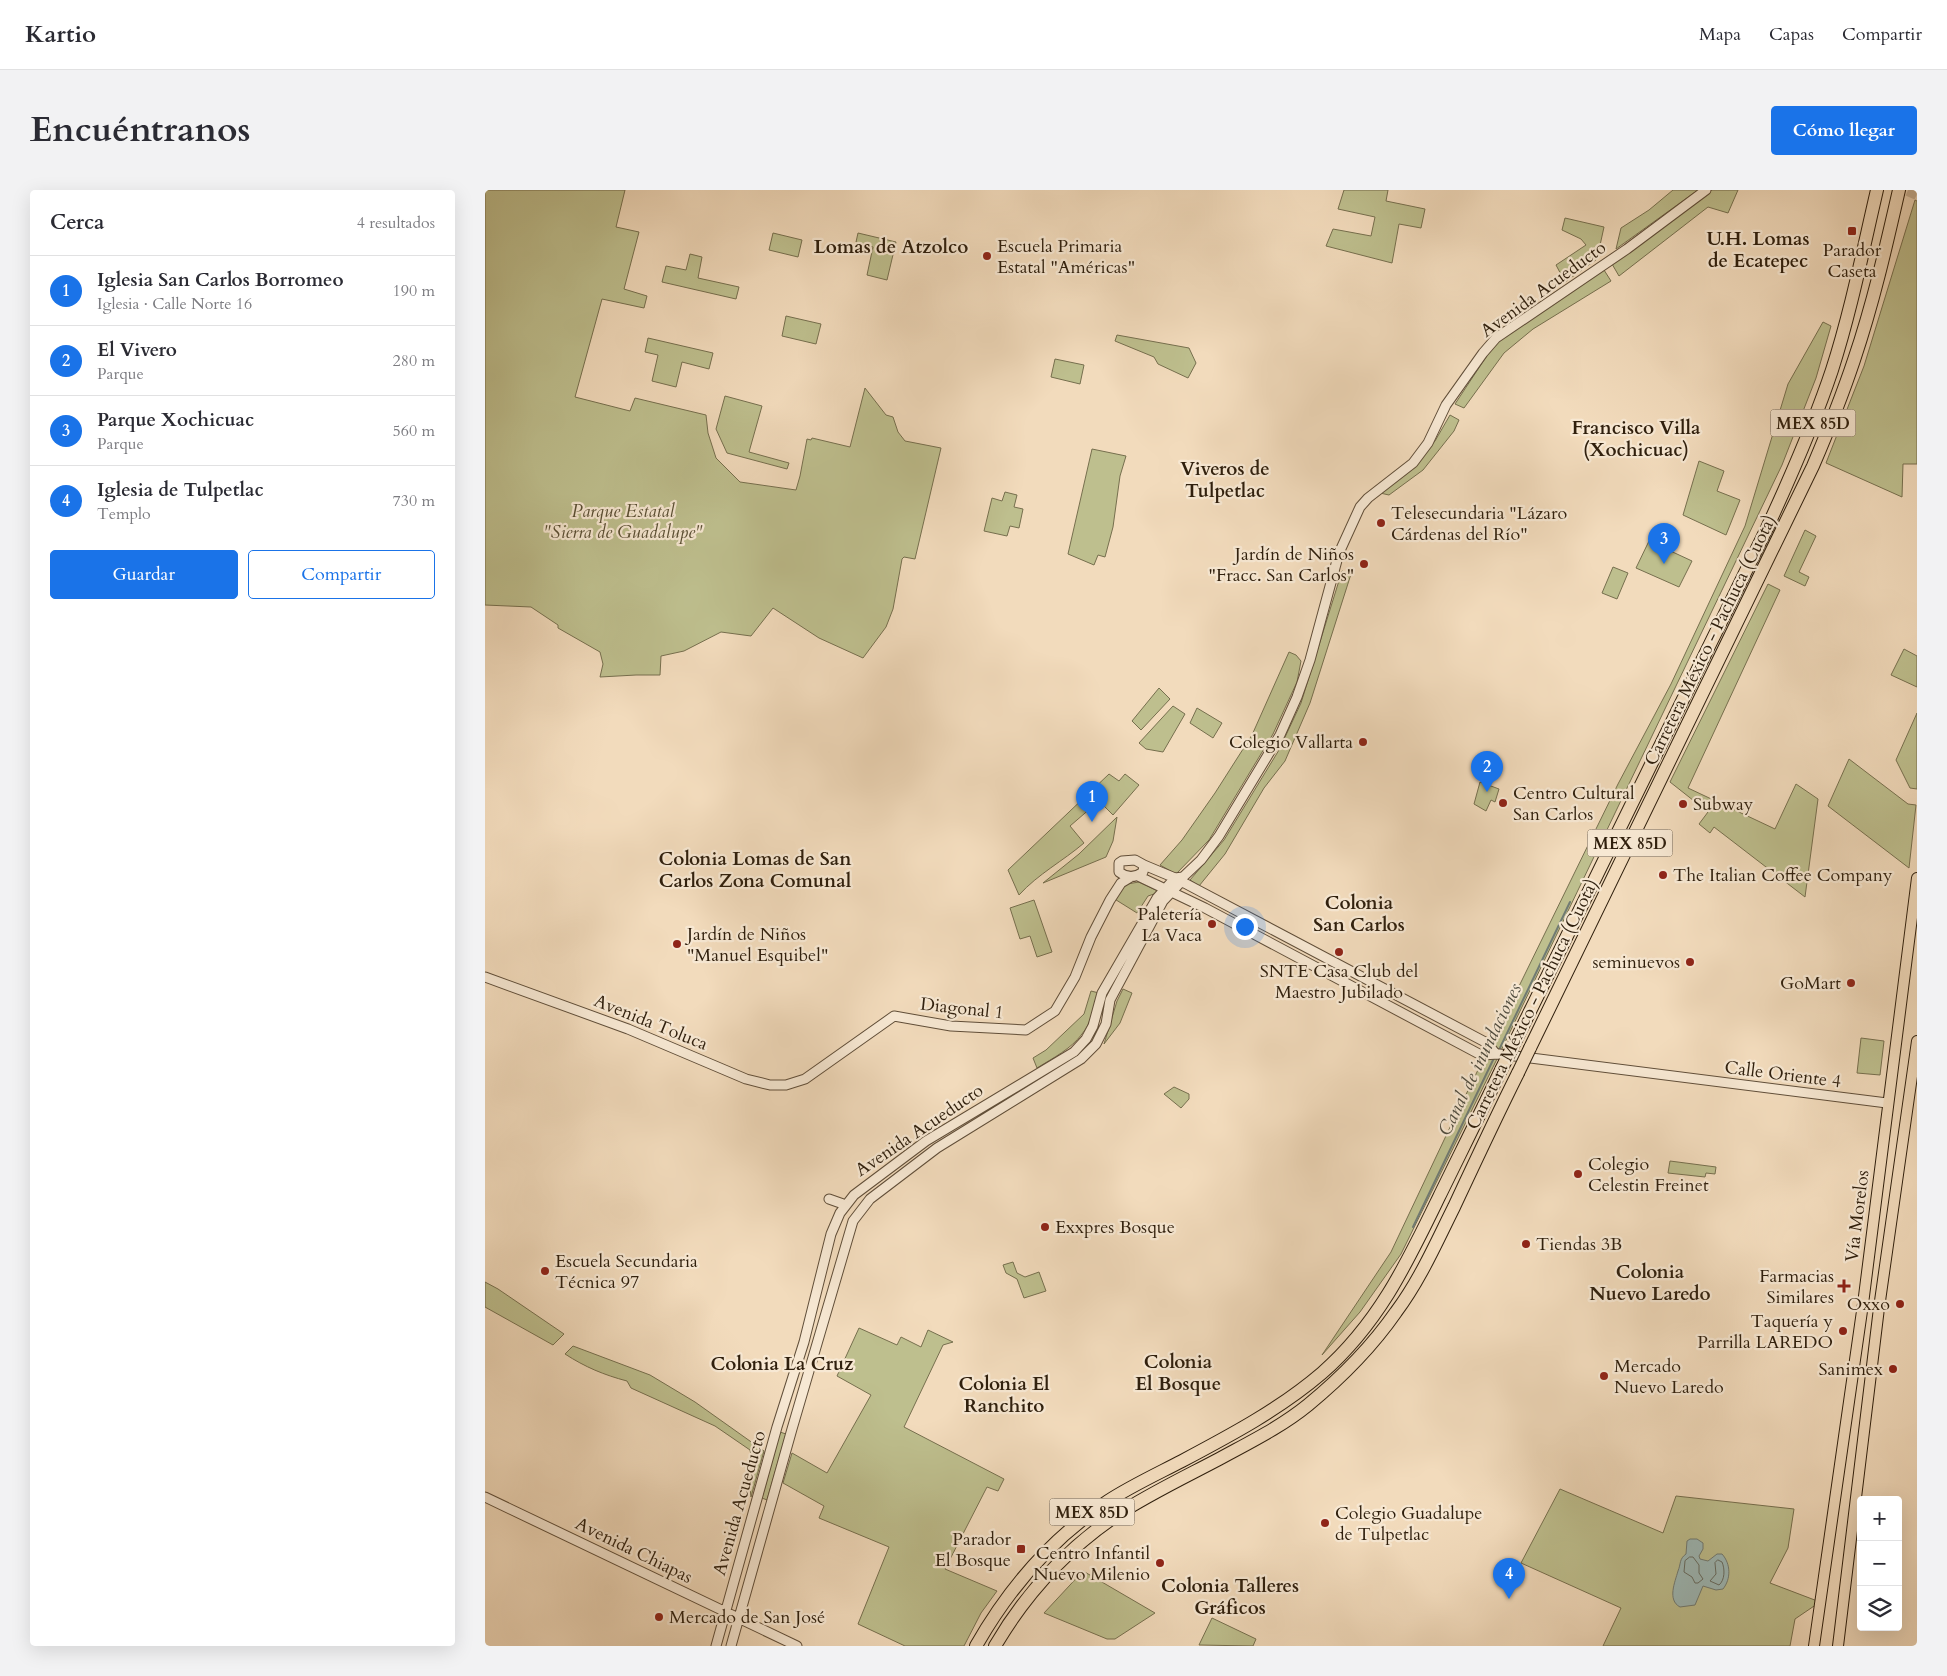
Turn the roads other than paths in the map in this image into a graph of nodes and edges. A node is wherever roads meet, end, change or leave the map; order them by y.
1 (1706, 190) edge
2 (1877, 190) edge
3 (1899, 192) edge
4 (1144, 865) junction
5 (1119, 872) junction
6 (1134, 877) junction
7 (1917, 878) edge
8 (1180, 879) junction
9 (1169, 890) junction
10 (1110, 900) junction
11 (485, 977) edge
12 (894, 1016) joint
13 (1917, 1041) edge
14 (1496, 1054) junction
15 (1533, 1054) junction
16 (1887, 1103) junction
17 (829, 1199) dead end
18 (846, 1205) junction
19 (485, 1497) edge
20 (725, 1612) junction
21 (738, 1618) junction
22 (716, 1646) edge
23 (731, 1646) edge
24 (797, 1646) edge
25 (976, 1646) edge
26 (995, 1646) edge
27 (1814, 1646) edge
28 (1838, 1646) edge

1 - 8 street, Avenida Acueducto
2 - 25 highway, Carretera México - Pachuca (Cuota) / MEX 85D, bridge
3 - 15 highway, Carretera México - Pachuca (Cuota) / MEX 85D
4 - 5 street
4 - 6 street
4 - 8 street
5 - 6 street
5 - 10 street
6 - 9 street, Calle Oriente 4
6 - 10 street
7 - 16 main road, Vía Morelos
8 - 9 street, Avenida Acueducto
8 - 14 street
9 - 14 street, Calle Oriente 4
9 - 18 street, Avenida Acueducto
9 - 21 street, Avenida Acueducto
10 - 12 street, Diagonal 1
11 - 12 street, Avenida Toluca
13 - 28 main road, Vía Morelos
14 - 15 street, Calle Oriente 4
15 - 16 street, Calle Oriente 4
15 - 26 highway, Carretera México - Pachuca (Cuota) / MEX 85D, bridge
16 - 27 main road, Vía Morelos
17 - 18 street
18 - 20 street, Avenida Acueducto
19 - 20 street, Avenida Chiapas
20 - 21 street, Avenida Chiapas
20 - 22 street, Avenida Acueducto
21 - 23 street, Avenida Acueducto
21 - 24 street, Avenida Chiapas

